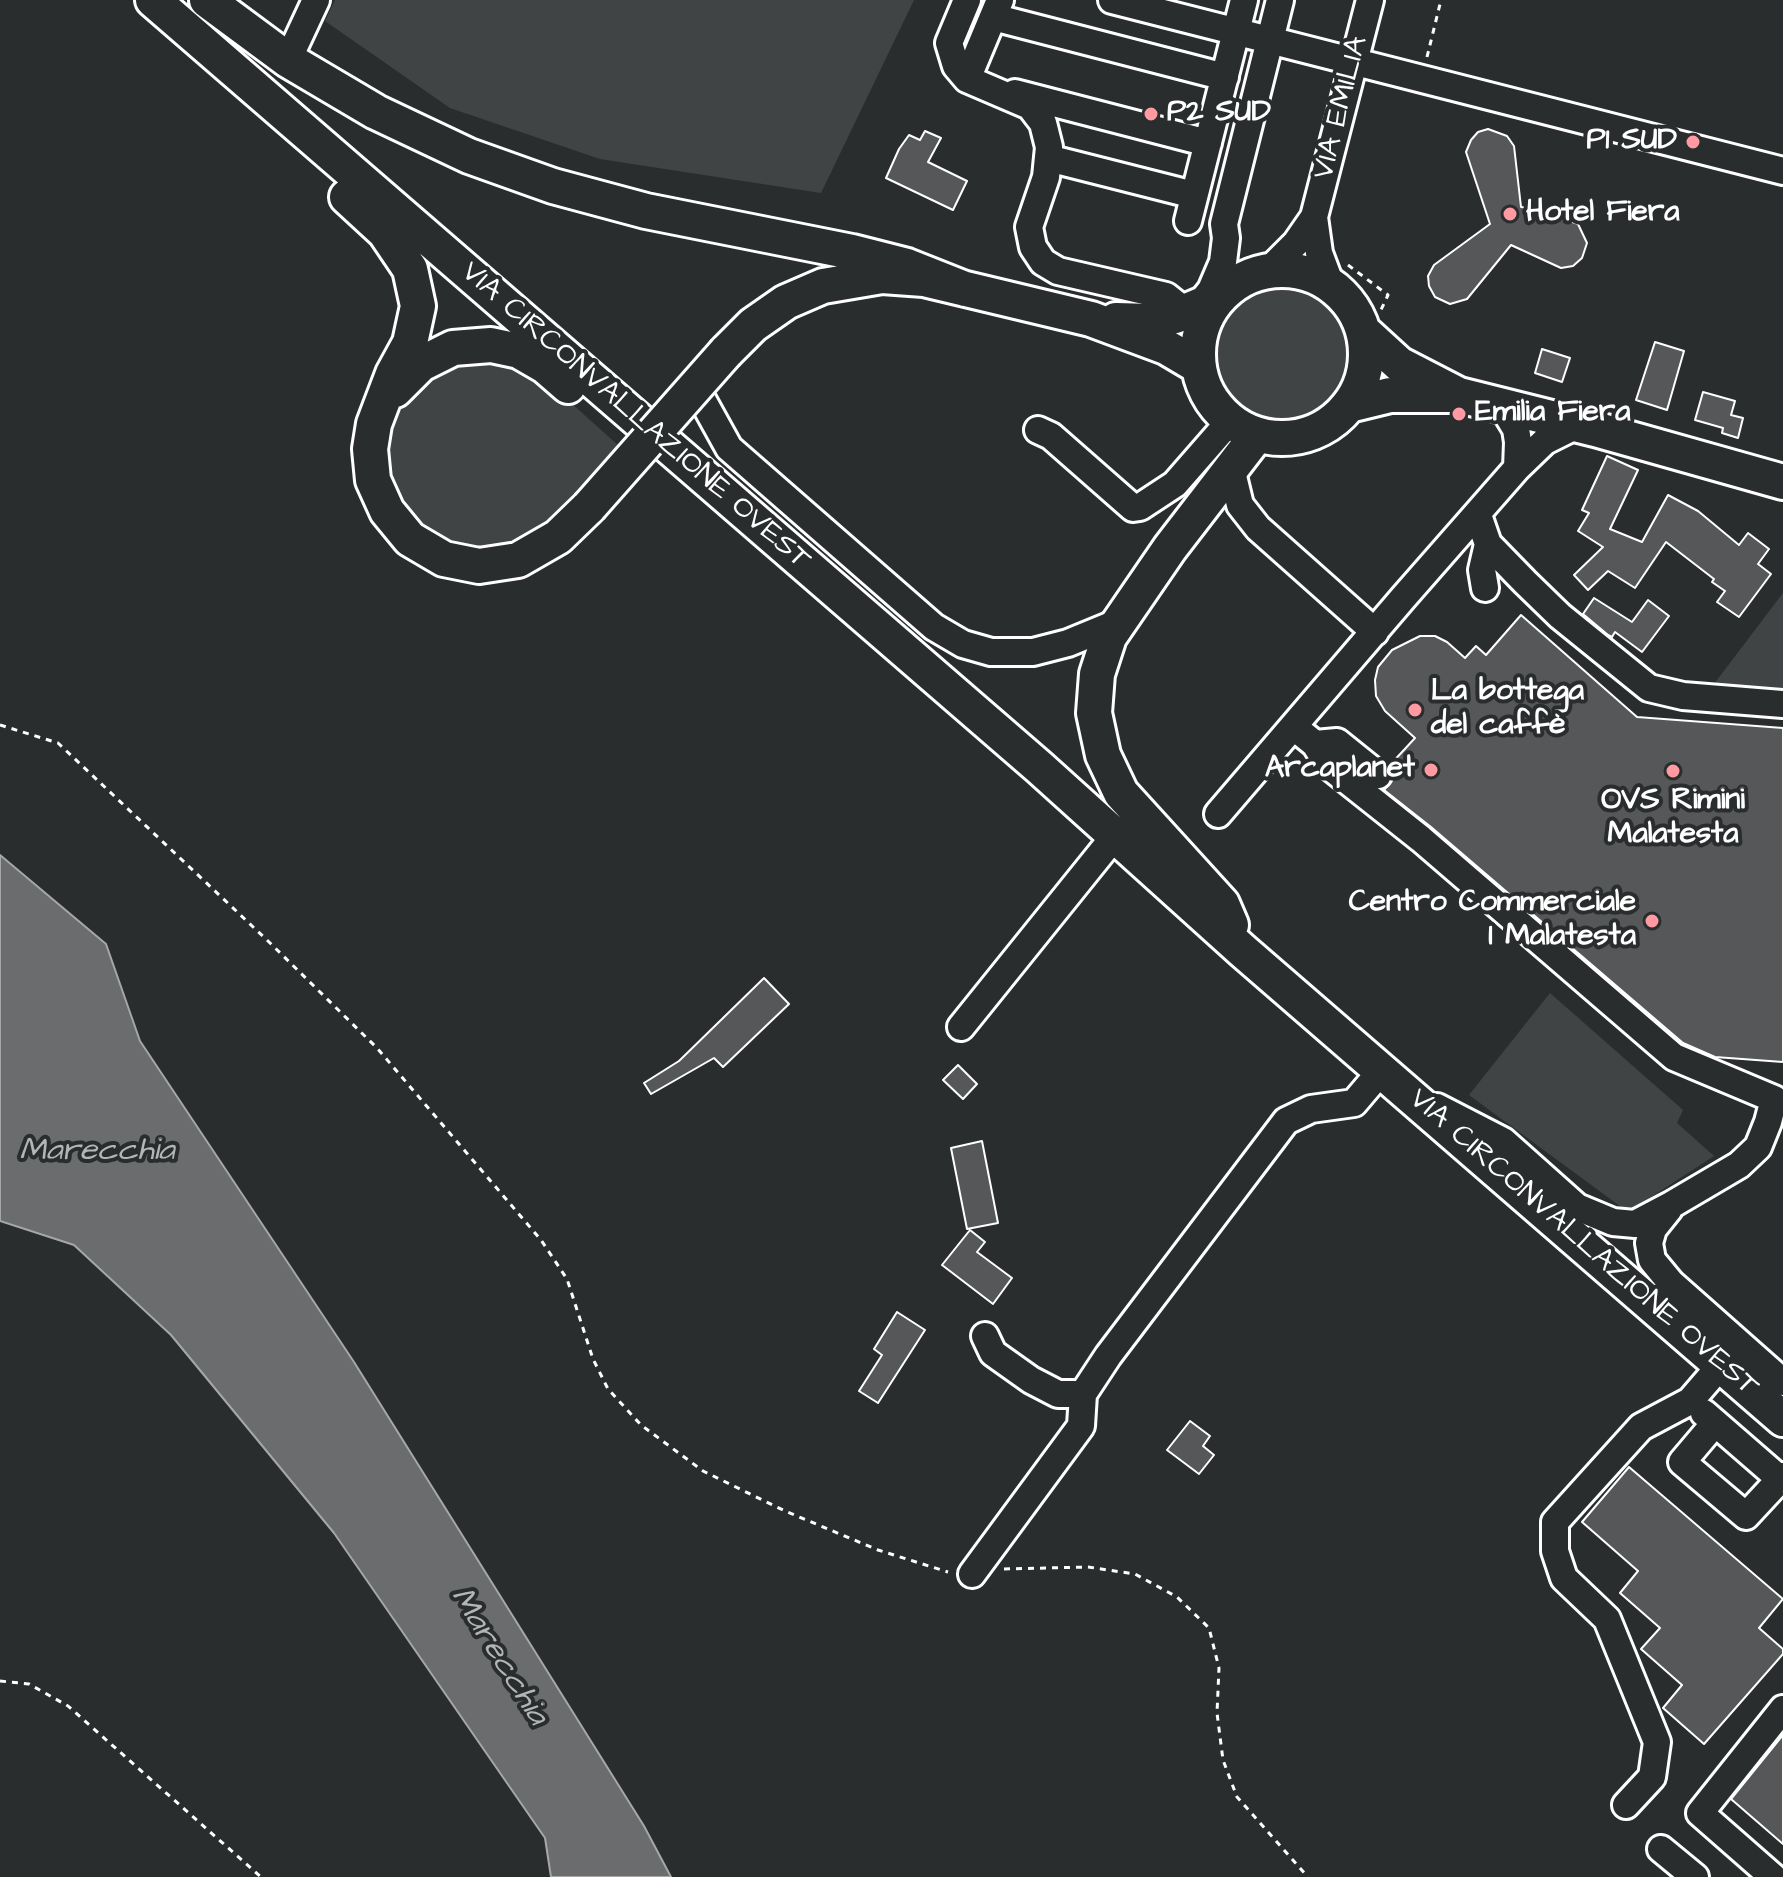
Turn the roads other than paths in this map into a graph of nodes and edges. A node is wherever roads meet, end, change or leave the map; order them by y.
1 (151, 0) edge
2 (207, 0) edge
3 (316, 0) edge
4 (967, 0) edge
5 (1112, 0) edge
6 (1244, 0) edge
7 (1280, 0) edge
8 (1370, 0) edge
9 (997, 9) edge
10 (1236, 32) junction
11 (1271, 41) junction
12 (288, 60) junction
13 (1354, 63) junction
14 (1225, 77) junction
15 (976, 82) junction
16 (1208, 143) junction
17 (1048, 158) junction
18 (1783, 171) edge
19 (1314, 217) junction
20 (1269, 270) junction
21 (1334, 271) junction
22 (965, 289) junction
23 (1201, 305) junction
24 (1091, 319) junction
25 (1370, 326) junction
26 (1198, 366) junction
27 (1459, 395) junction
28 (384, 401) junction
29 (703, 401) dead end
30 (1349, 405) junction
31 (1502, 406) junction
32 (1579, 424) junction
33 (1243, 428) junction
34 (1038, 430) dead end
35 (1231, 468) junction
36 (1517, 468) junction
37 (1783, 482) edge
38 (1195, 514) junction
39 (1478, 515) junction
40 (1258, 528) junction
41 (1488, 544) junction
42 (830, 586) junction
43 (1485, 588) dead end
44 (1119, 622) junction
45 (1375, 632) junction
46 (1649, 688) junction
47 (1783, 704) edge
48 (1686, 708) dead end
49 (1294, 727) junction
50 (1315, 744) junction
51 (1378, 775) dead end
52 (1218, 814) dead end
53 (1114, 837) junction
54 (1243, 951) junction
55 (961, 1027) dead end
56 (1382, 1070) junction
57 (1410, 1094) junction
58 (1778, 1098) edge
59 (1671, 1205) junction
60 (985, 1336) dead end
61 (1721, 1365) junction
62 (1783, 1382) edge
63 (1083, 1394) junction
64 (1690, 1401) junction
65 (1783, 1419) edge
66 (1715, 1423) junction
67 (1782, 1477) edge
68 (972, 1574) road end
69 (1783, 1709) edge
70 (1626, 1805) dead end
71 (1661, 1849) dead end
72 (1695, 1877) edge
73 (1773, 1877) edge

1 - 28 main road
1 - 42 main road, VIA CIRCONVALLAZIONE OVEST
2 - 12 main road
3 - 12 street
4 - 15 street
5 - 10 street
6 - 10 street
7 - 11 street
8 - 13 street, VIA EMILIA
9 - 14 street
9 - 15 street
10 - 11 street
10 - 14 street
11 - 13 street
11 - 23 street
12 - 22 main road
13 - 18 street
13 - 19 street, VIA EMILIA
14 - 16 street
15 - 16 street
15 - 17 street
16 - 17 street
17 - 23 street
19 - 20 street, VIA EMILIA
19 - 21 street, VIA EMILIA
20 - 21 main road
20 - 23 main road
21 - 25 main road
22 - 24 main road
22 - 28 main road, bridge
23 - 24 main road
23 - 26 main road
24 - 26 main road
25 - 27 main road
25 - 30 main road
26 - 33 main road
27 - 30 main road
27 - 31 main road
28 - 42 main road
29 - 44 street
30 - 33 main road
31 - 32 main road
31 - 36 street
32 - 36 street
32 - 37 main road
33 - 34 street
33 - 35 main road
35 - 38 main road
35 - 40 street
36 - 39 street
38 - 40 street
38 - 44 main road
39 - 41 street
39 - 45 street
40 - 45 street
41 - 43 street
41 - 46 street
42 - 53 main road, VIA CIRCONVALLAZIONE OVEST
44 - 54 main road
45 - 49 street
46 - 47 street
46 - 48 street
49 - 50 street
49 - 52 street
50 - 51 street
50 - 58 street
53 - 54 main road, VIA CIRCONVALLAZIONE OVEST
53 - 55 street
54 - 56 main road, VIA CIRCONVALLAZIONE OVEST
56 - 57 main road, VIA CIRCONVALLAZIONE OVEST
56 - 63 street, VIA CIRCONVALLAZIONE OVEST
57 - 59 street
57 - 61 main road, VIA CIRCONVALLAZIONE OVEST
58 - 59 street
59 - 62 street
60 - 63 street
61 - 64 street
61 - 65 main road, VIA CIRCONVALLAZIONE OVEST
63 - 68 street, VIA CIRCONVALLAZIONE OVEST
64 - 66 street
64 - 70 street
66 - 67 street
66 - 67 street
69 - 73 street
71 - 72 street

